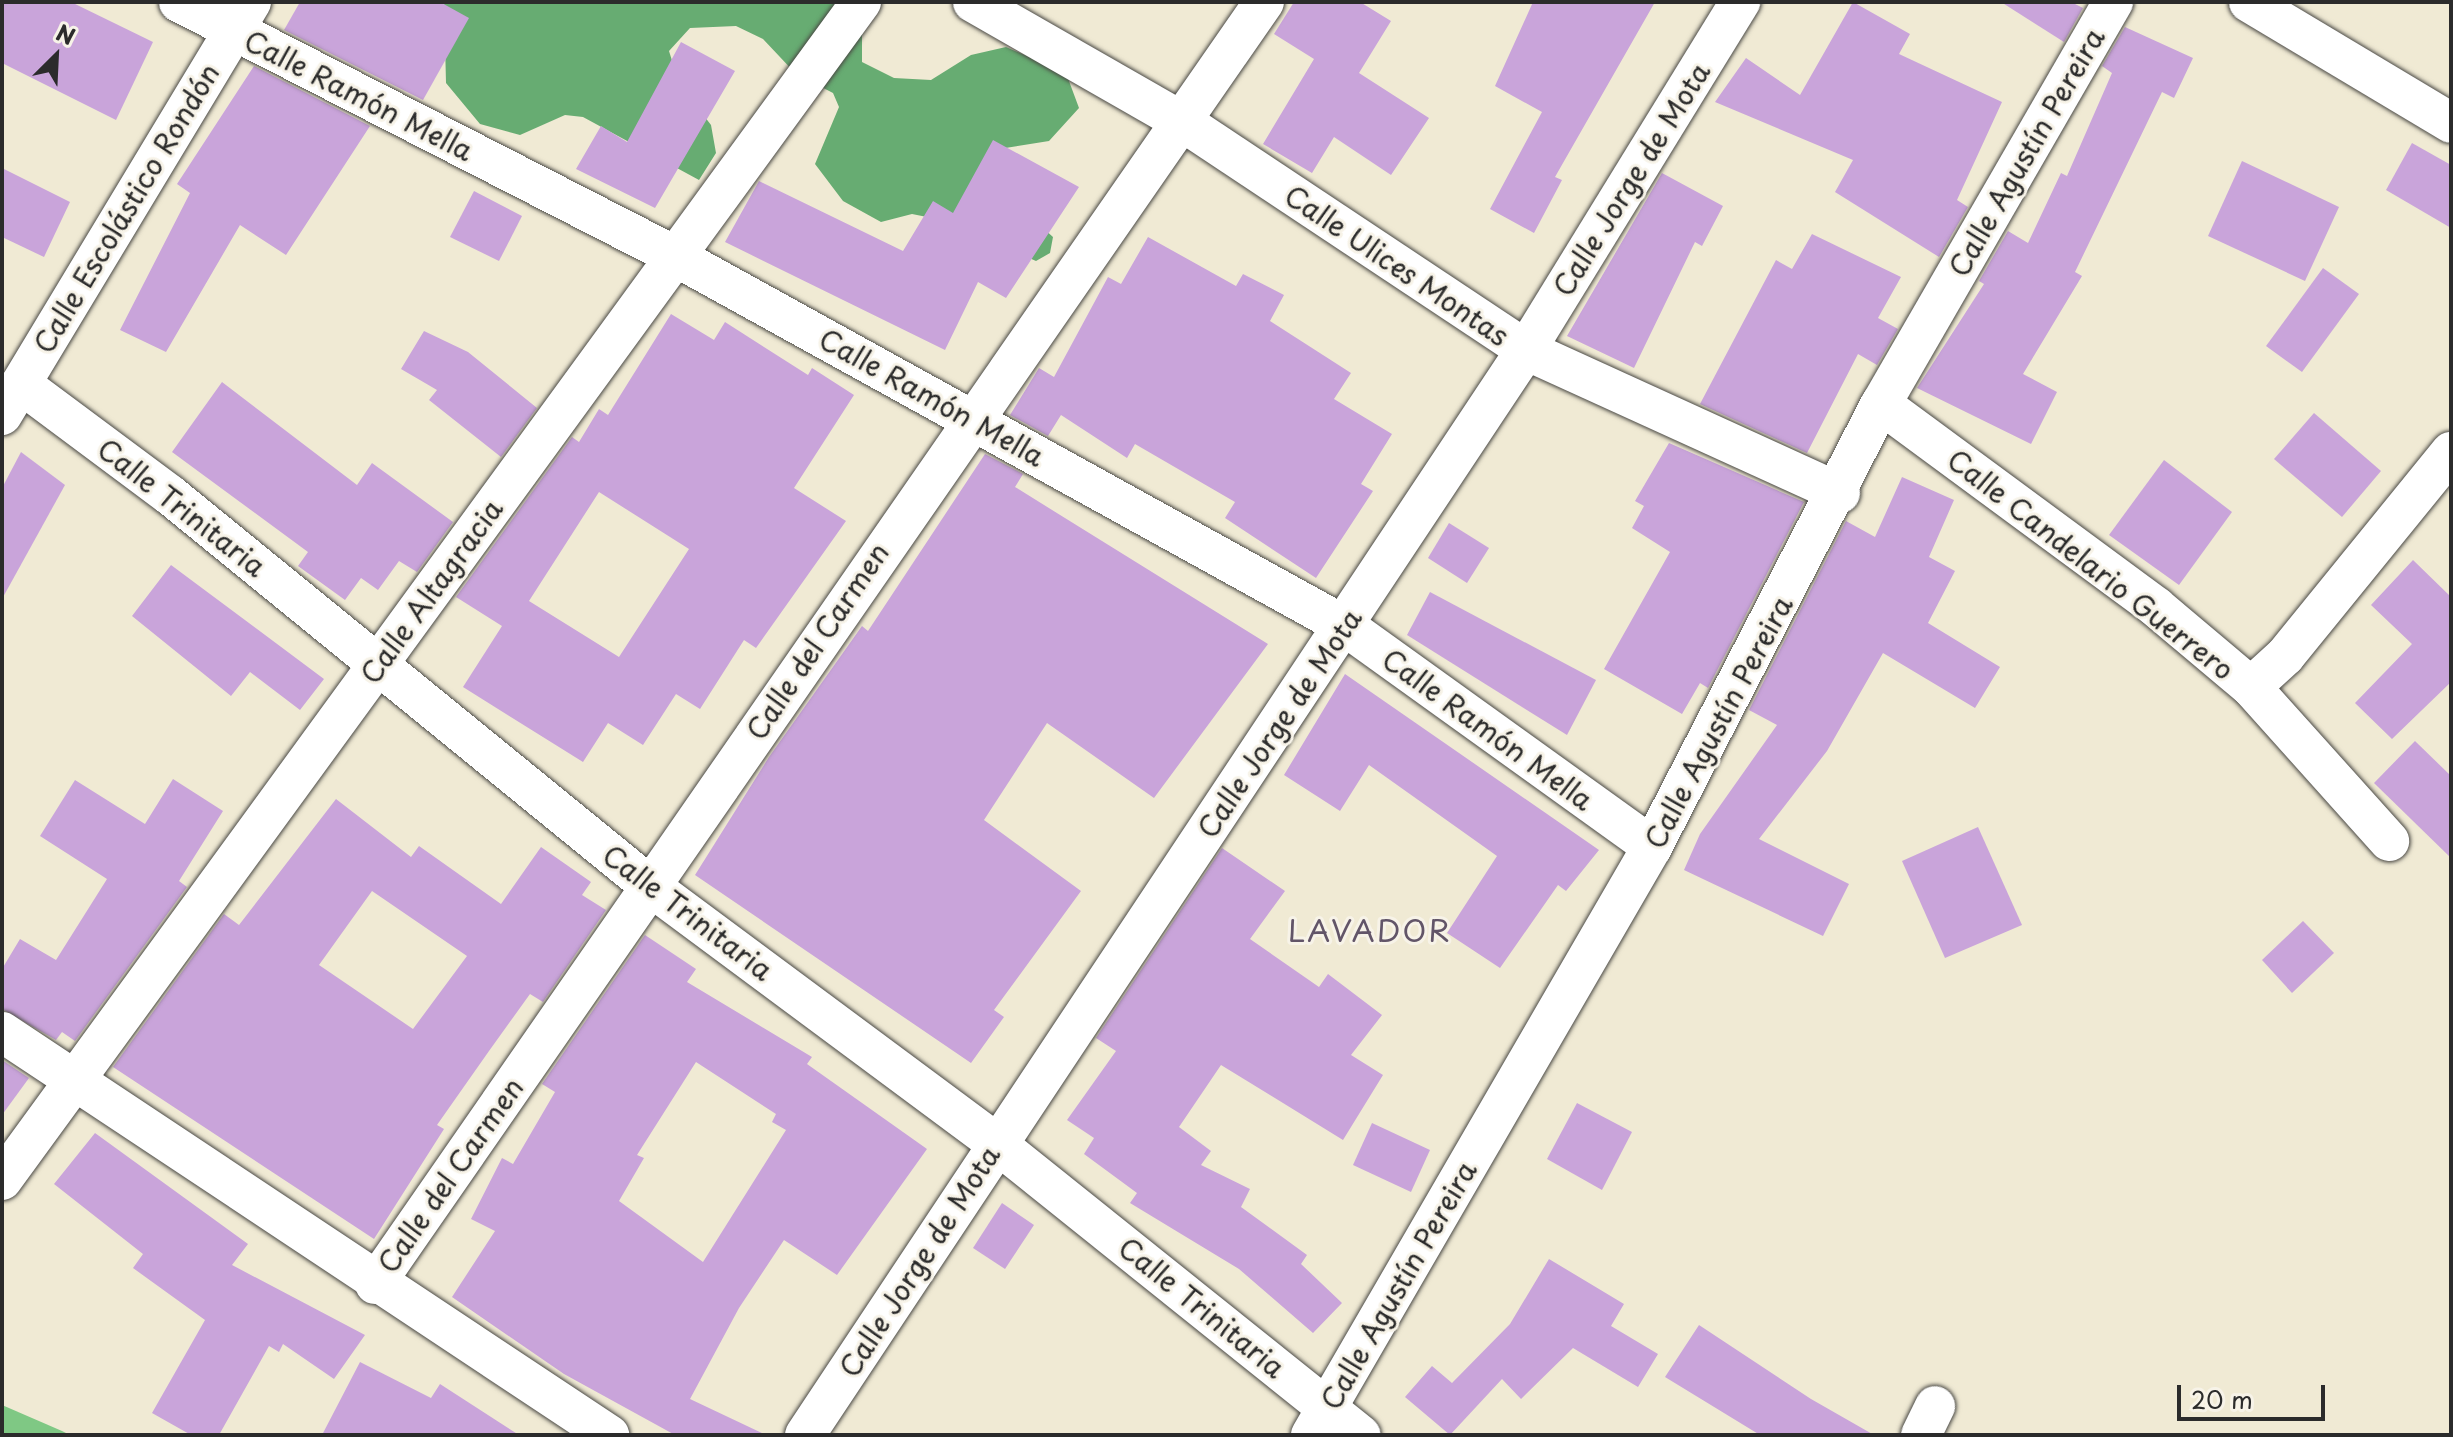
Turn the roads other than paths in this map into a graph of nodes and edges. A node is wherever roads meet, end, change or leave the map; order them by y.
1 (179, 2) edge
2 (861, 2) edge
3 (973, 2) edge
4 (1264, 2) edge
5 (1740, 2) edge
6 (2113, 2) edge
7 (2249, 2) edge
8 (242, 16) edge
9 (2451, 123) edge
10 (1186, 124) junction
11 (671, 254) junction
12 (1526, 350) junction
13 (12, 399) edge
14 (1881, 404) junction
15 (970, 418) junction
16 (2451, 452) edge
17 (1840, 493) junction
18 (1345, 626) junction
19 (379, 664) junction
20 (2251, 687) junction
21 (2389, 841) dead end
22 (1652, 847) junction
23 (650, 886) junction
24 (2, 1032) edge
25 (77, 1080) junction
26 (996, 1143) junction
27 (2, 1180) edge
28 (375, 1284) junction
29 (1319, 1421) edge
30 (609, 1435) edge
31 (805, 1435) edge
32 (1360, 1435) edge

1 - 8 street, Calle Ramón Mella
2 - 11 street, Calle Altagracia
3 - 10 street, Calle Ulices Montas
4 - 10 street, Calle del Carmen
5 - 12 street, Calle Jorge de Mota
6 - 14 street, Calle Agustín Pereira
7 - 9 street
8 - 11 street, Calle Ramón Mella
8 - 13 street, Calle Escolástico Rondón
10 - 12 street, Calle Ulices Montas
10 - 15 street, Calle del Carmen
11 - 15 street, Calle Ramón Mella
11 - 19 street, Calle Altagracia
12 - 17 street, Calle Ulices Montas
12 - 18 street, Calle Jorge de Mota
13 - 19 street, Calle Trinitaria
14 - 17 street, Calle Agustín Pereira
14 - 20 street, Calle Candelario Guerrero
15 - 18 street, Calle Ramón Mella
15 - 23 street, Calle del Carmen
16 - 20 street
17 - 22 street, Calle Agustín Pereira
18 - 22 street, Calle Ramón Mella
18 - 26 street, Calle Jorge de Mota
19 - 23 street, Calle Trinitaria
19 - 25 street, Calle Altagracia
20 - 21 street, Calle Candelario Guerrero
22 - 29 street, Calle Agustín Pereira
23 - 26 street, Calle Trinitaria
23 - 28 street, Calle del Carmen
24 - 25 street
25 - 27 street, Calle Altagracia
25 - 28 street
26 - 29 street, Calle Trinitaria
26 - 31 street, Calle Jorge de Mota
28 - 30 street
29 - 32 street, Calle Trinitaria

